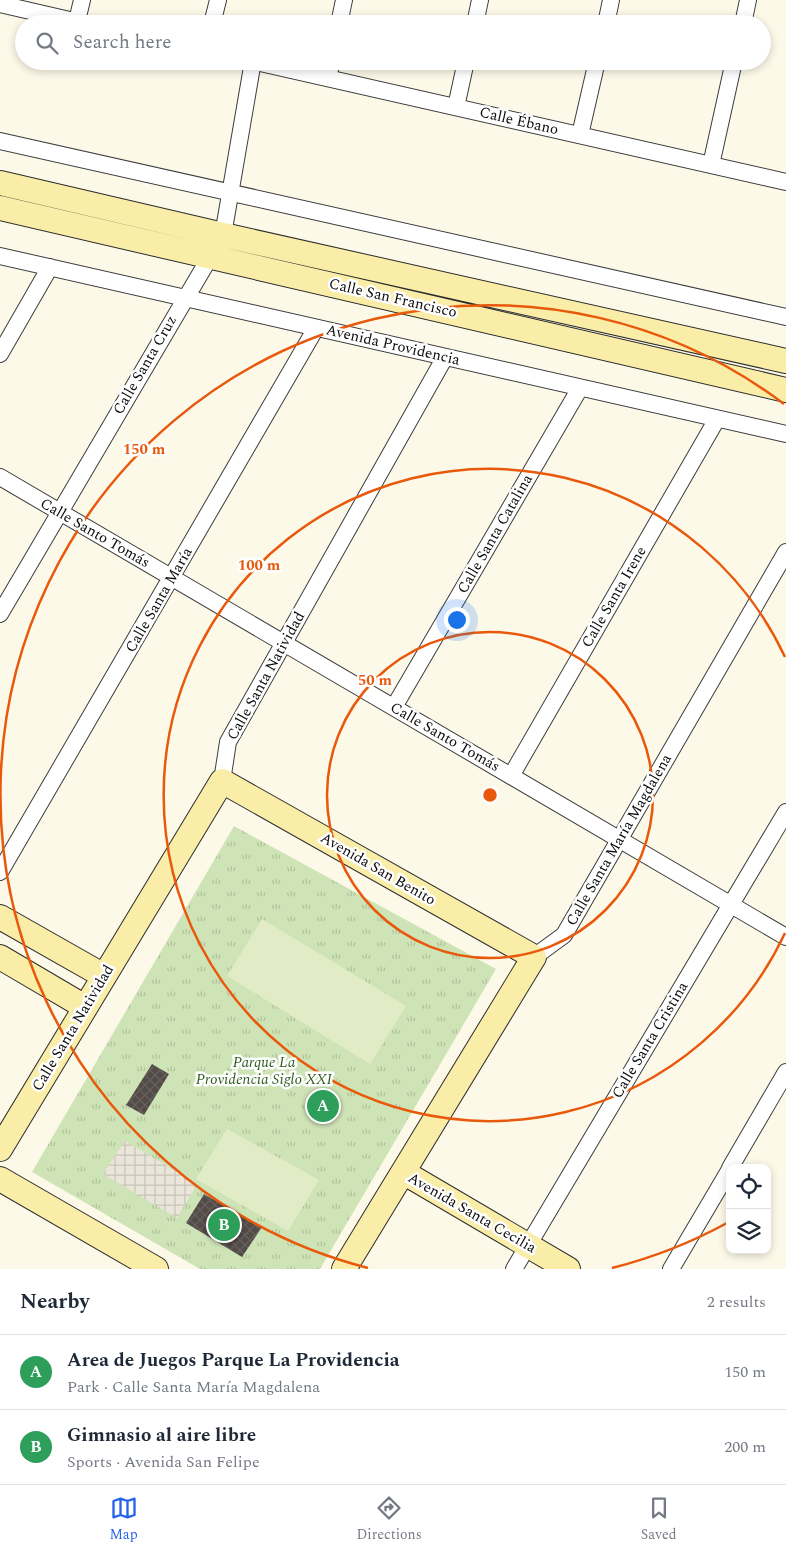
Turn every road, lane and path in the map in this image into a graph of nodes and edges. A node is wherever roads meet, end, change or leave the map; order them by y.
1 (82, 0) edge
2 (218, 0) edge
3 (344, 0) edge
4 (480, 0) edge
5 (611, 0) edge
6 (748, 0) edge
7 (0, 4) edge
8 (47, 15) edge
9 (82, 15) edge
10 (214, 15) edge
11 (342, 15) edge
12 (476, 15) edge
13 (608, 15) edge
14 (745, 15) edge
15 (251, 70) edge
16 (293, 70) edge
17 (330, 70) edge
18 (464, 70) edge
19 (595, 70) edge
20 (732, 70) edge
21 (328, 78) junction
22 (456, 107) junction
23 (580, 135) junction
24 (0, 141) edge
25 (711, 165) junction
26 (786, 182) edge
27 (0, 183) edge
28 (231, 192) junction
29 (0, 208) edge
30 (224, 235) junction
31 (0, 256) edge
32 (212, 256) junction
33 (50, 267) junction
34 (185, 298) junction
35 (786, 317) edge
36 (316, 328) junction
37 (0, 354) edge
38 (445, 357) junction
39 (786, 361) edge
40 (580, 388) junction
41 (786, 390) edge
42 (717, 419) junction
43 (786, 434) edge
44 (0, 477) edge
45 (60, 512) junction
46 (786, 552) edge
47 (172, 578) junction
48 (0, 614) edge
49 (284, 643) junction
50 (394, 707) junction
51 (511, 776) junction
52 (222, 781) junction
53 (786, 812) edge
54 (620, 839) junction
55 (0, 872) edge
56 (731, 904) junction
57 (0, 917) edge
58 (786, 937) edge
59 (0, 957) edge
60 (534, 957) junction
61 (104, 976) junction
62 (85, 1007) junction
63 (786, 1072) edge
64 (0, 1149) edge
65 (732, 1164) edge
66 (403, 1172) junction
67 (726, 1175) edge
68 (0, 1179) edge
69 (528, 1245) junction
70 (156, 1269) edge
71 (344, 1269) edge
72 (514, 1269) edge
73 (568, 1269) edge
74 (671, 1269) edge

1 - 9 street
2 - 10 street
3 - 11 street
4 - 12 street
5 - 13 street
6 - 14 street
7 - 8 street
15 - 28 street
16 - 21 street, Calle Ébano
17 - 21 street
18 - 22 street
19 - 23 street
20 - 25 street
21 - 22 street, Calle Ébano
22 - 23 street, Calle Ébano
23 - 25 street, Calle Ébano
24 - 28 street
25 - 26 street, Calle Ébano
27 - 30 street, Calle San Francisco
28 - 30 street
28 - 35 street
29 - 32 street, Calle San Francisco
30 - 32 street, Calle Santa Cruz
30 - 39 street, Calle San Francisco
31 - 33 street, Avenida Providencia
32 - 34 street, Calle Santa Cruz
32 - 41 street, Calle San Francisco
33 - 34 street, Avenida Providencia
33 - 37 street
34 - 36 street, Avenida Providencia
34 - 45 street, Calle Santa Cruz
36 - 38 street, Avenida Providencia
36 - 47 street, Calle Santa María
38 - 40 street, Avenida Providencia
38 - 49 street, Calle Santa Natividad
40 - 42 street, Avenida Providencia
40 - 50 street, Calle Santa Catalina
42 - 43 street, Avenida Providencia
42 - 51 street, Calle Santa Irene
44 - 45 street, Calle Santo Tomás
45 - 47 street, Calle Santo Tomás
45 - 48 street, Calle Santa Cruz
46 - 54 street, Calle Santa María Magdalena
47 - 49 street, Calle Santo Tomás
47 - 55 street, Calle Santa María
49 - 50 street, Calle Santo Tomás
49 - 52 street, Calle Santa Natividad
50 - 51 street, Calle Santo Tomás
51 - 54 street, Calle Santo Tomás
52 - 60 street, Avenida San Benito
52 - 61 street, Calle Santa Natividad
53 - 56 street, Calle Santa Cristina
54 - 56 street, Calle Santo Tomás
54 - 60 street, Calle Santa María Magdalena
56 - 58 street, Calle Santo Tomás
56 - 69 street, Calle Santa Cristina
57 - 61 street
59 - 62 street
60 - 66 street, Calle Santa María Magdalena
61 - 62 street, Calle Santa Natividad
62 - 64 street, Calle Santa Natividad
63 - 65 street
66 - 69 street, Avenida Santa Cecilia
66 - 71 street, Calle Santa María Magdalena
67 - 74 street
68 - 70 street
69 - 72 street, Calle Santa Cristina
69 - 73 street, Avenida Santa Cecilia

